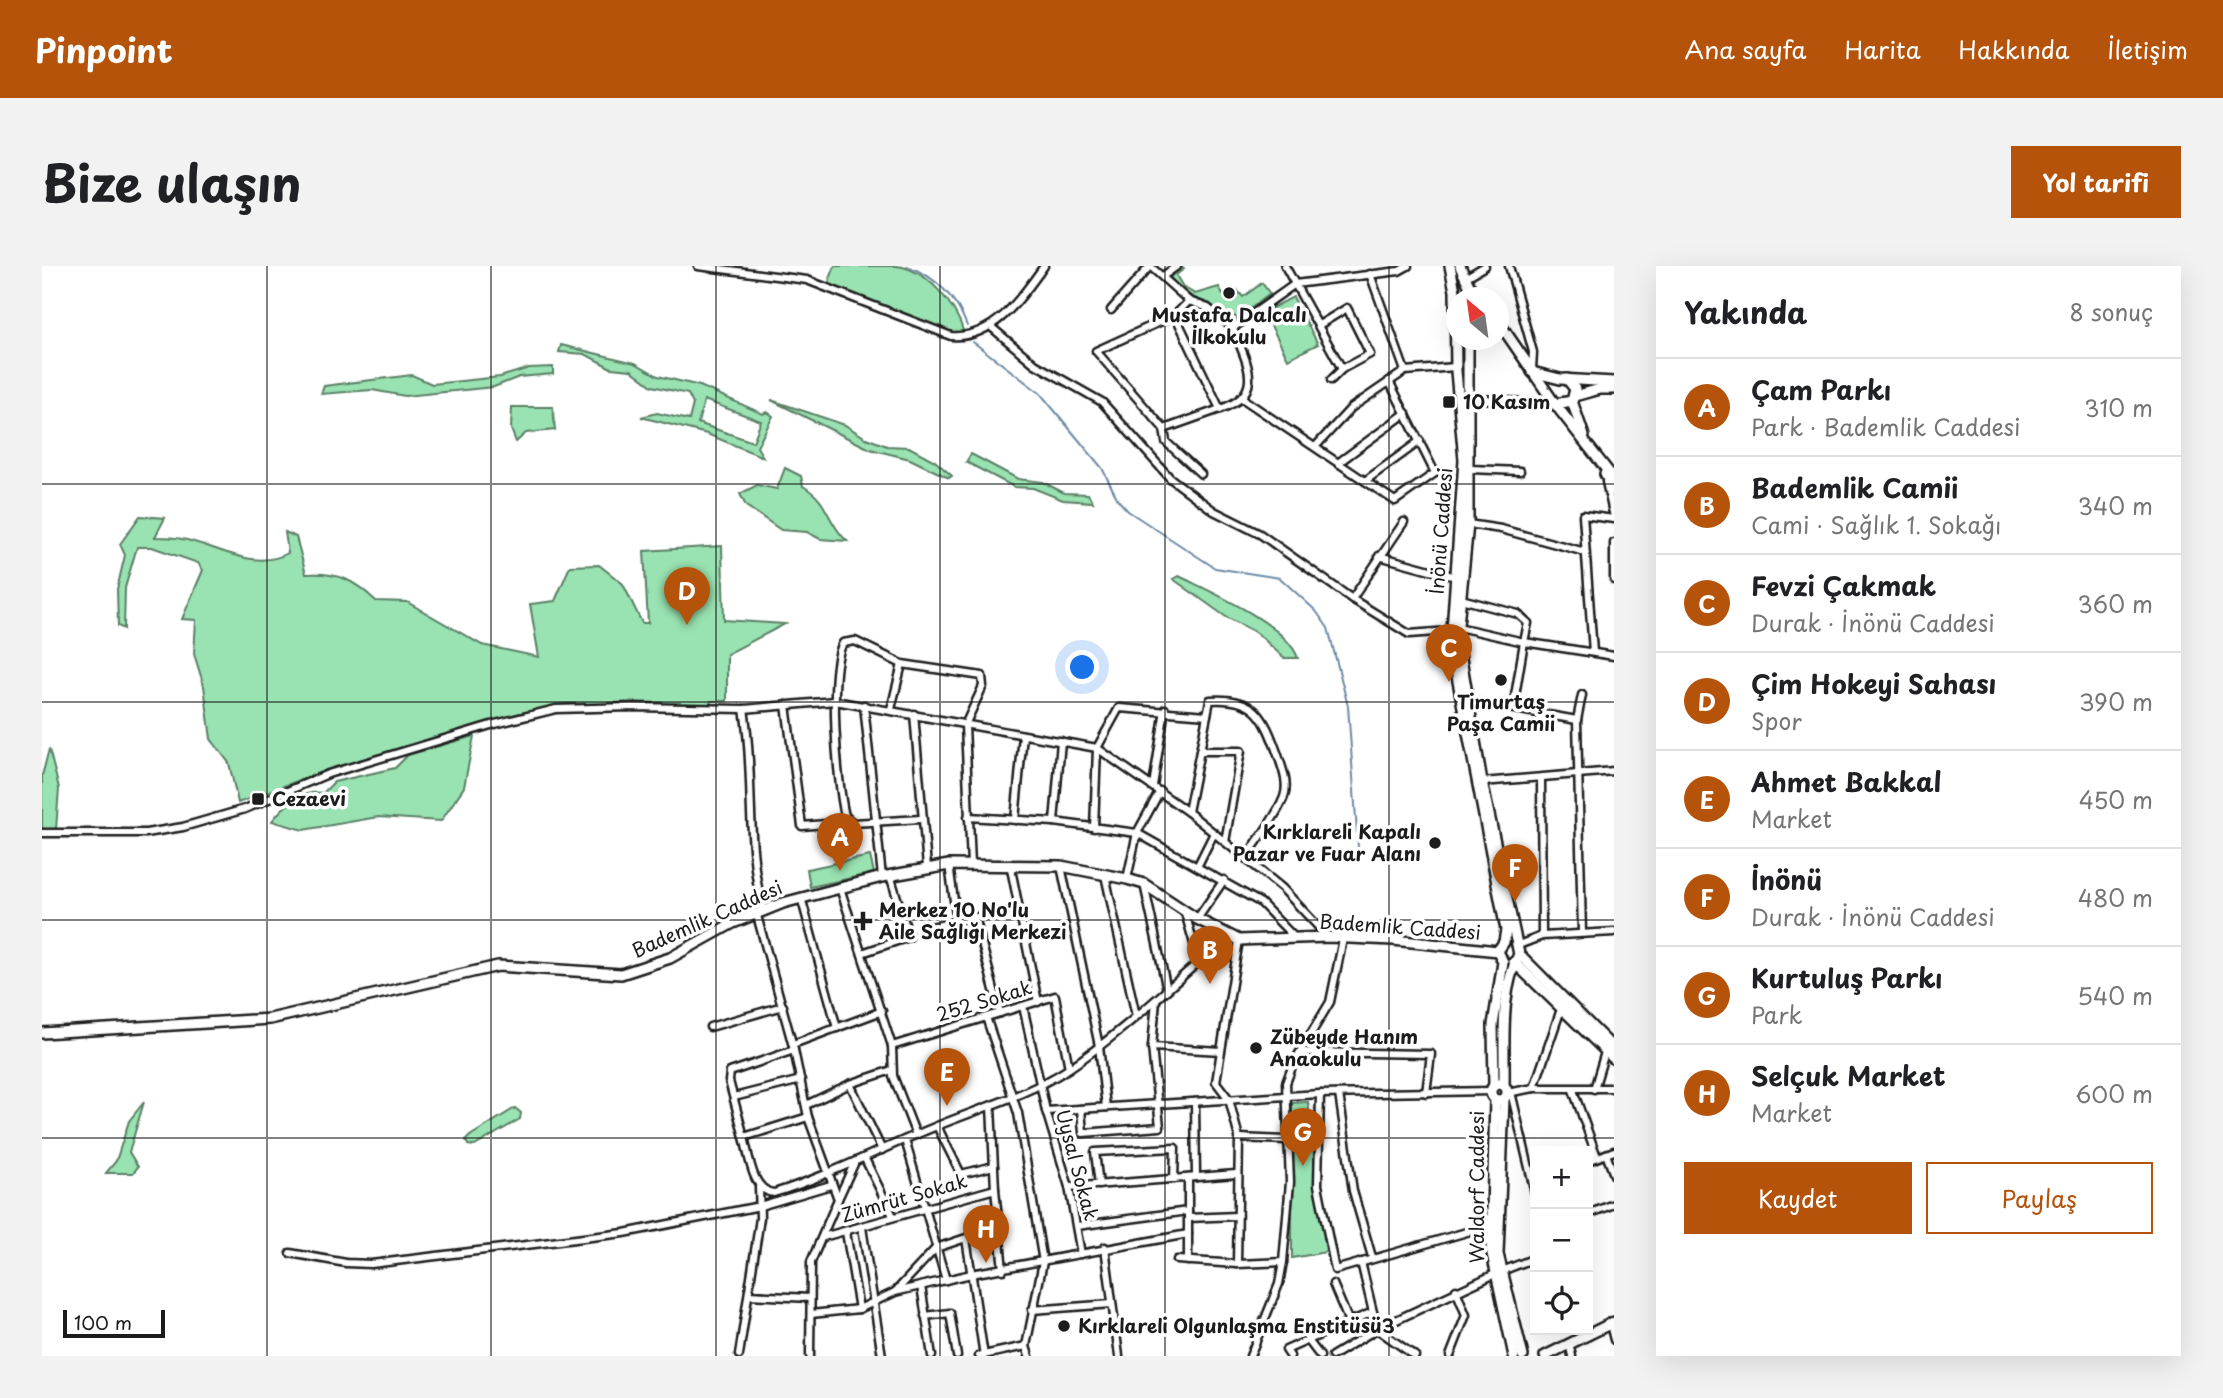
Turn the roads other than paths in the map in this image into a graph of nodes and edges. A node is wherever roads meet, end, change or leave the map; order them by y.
1 (698, 266) edge
2 (1044, 266) edge
3 (1150, 266) edge
4 (1167, 266) edge
5 (1177, 266) edge
6 (1285, 266) edge
7 (1408, 266) edge
8 (1450, 266) edge
9 (1460, 266) edge
10 (1485, 266) edge
11 (1509, 266) edge
12 (1370, 274) junction
13 (1162, 275) junction
14 (1467, 282) junction
15 (1294, 284) junction
16 (1454, 287) edge
17 (1459, 287) edge
18 (1470, 287) edge
19 (1189, 301) junction
20 (1111, 310) dead end
21 (1175, 315) junction
22 (1319, 325) junction
23 (990, 326) junction
24 (1233, 328) junction
25 (1509, 336) edge
26 (1455, 350) edge
27 (1468, 350) edge
28 (1455, 367) junction
29 (1342, 369) junction
30 (1405, 371) junction
31 (1532, 372) junction
32 (1564, 379) junction
33 (1331, 380) dead end
34 (1389, 381) junction
35 (1614, 382) edge
36 (1614, 389) edge
37 (1468, 398) junction
38 (1243, 399) junction
39 (1573, 399) junction
40 (1553, 400) junction
41 (1220, 409) junction
42 (1406, 413) junction
43 (1164, 429) junction
44 (1420, 441) junction
45 (1316, 446) junction
46 (1590, 450) junction
47 (1338, 463) junction
48 (1600, 464) junction
49 (1470, 469) junction
50 (1520, 471) dead end
51 (1200, 474) dead end
52 (1614, 479) edge
53 (1365, 481) junction
54 (1614, 491) edge
55 (1614, 518) edge
56 (1404, 522) dead end
57 (1468, 524) junction
58 (1614, 543) edge
59 (1585, 552) junction
60 (1379, 556) junction
61 (1456, 577) junction
62 (1614, 580) edge
63 (1352, 599) junction
64 (1461, 599) junction
65 (1454, 629) junction
66 (1524, 642) junction
67 (1593, 653) junction
68 (1614, 656) edge
69 (902, 664) junction
70 (1582, 695) dead end
71 (835, 701) junction
72 (1468, 701) junction
73 (786, 705) junction
74 (864, 705) junction
75 (1513, 708) junction
76 (744, 709) junction
77 (891, 709) junction
78 (1165, 709) junction
79 (914, 714) junction
80 (1207, 715) junction
81 (1577, 720) junction
82 (965, 725) junction
83 (1023, 735) junction
84 (1061, 741) junction
85 (1097, 748) junction
86 (1200, 751) junction
87 (1614, 771) edge
88 (1578, 775) junction
89 (1541, 778) junction
90 (1482, 782) junction
91 (1153, 786) junction
92 (1160, 790) junction
93 (1188, 812) junction
94 (968, 817) junction
95 (921, 819) junction
96 (1015, 820) junction
97 (850, 822) junction
98 (1054, 822) junction
99 (874, 823) junction
100 (1094, 828) junction
101 (42, 833) edge
102 (1137, 833) junction
103 (1214, 833) junction
104 (1226, 842) junction
105 (1246, 858) junction
106 (1010, 864) junction
107 (949, 865) junction
108 (971, 865) junction
109 (1198, 865) junction
110 (1061, 866) junction
111 (927, 867) junction
112 (1105, 874) junction
113 (886, 876) junction
114 (1127, 879) junction
115 (1224, 880) junction
116 (1144, 884) junction
117 (839, 888) junction
118 (801, 897) junction
119 (1017, 909) junction
120 (760, 911) junction
121 (1185, 911) junction
122 (975, 917) junction
123 (1197, 919) junction
124 (957, 922) junction
125 (931, 927) dead end
126 (1614, 932) edge
127 (1583, 933) junction
128 (1229, 936) junction
129 (1542, 936) junction
130 (1328, 937) junction
131 (1295, 938) junction
132 (1343, 939) junction
133 (1239, 940) junction
134 (1504, 943) junction
135 (862, 953) junction
136 (1516, 954) junction
137 (1500, 958) junction
138 (1199, 961) junction
139 (1167, 990) junction
140 (1156, 1000) junction
141 (1038, 1002) junction
142 (783, 1006) junction
143 (1023, 1006) junction
144 (1561, 1009) junction
145 (882, 1011) junction
146 (1000, 1013) junction
147 (1136, 1016) junction
148 (986, 1017) junction
149 (710, 1027) dead end
150 (836, 1028) junction
151 (42, 1033) edge
152 (892, 1045) junction
153 (1099, 1046) junction
154 (793, 1047) junction
155 (1152, 1047) junction
156 (1611, 1047) edge
157 (1221, 1051) junction
158 (1302, 1052) junction
159 (1614, 1059) edge
160 (1069, 1068) junction
161 (892, 1070) junction
162 (800, 1080) junction
163 (850, 1084) junction
164 (1041, 1084) junction
165 (1534, 1088) junction
166 (1614, 1088) edge
167 (1594, 1089) junction
168 (1573, 1090) junction
169 (1501, 1092) junction
170 (1426, 1093) junction
171 (1320, 1094) junction
172 (1339, 1094) junction
173 (1284, 1096) junction
174 (734, 1097) junction
175 (1013, 1097) junction
176 (1228, 1099) junction
177 (1195, 1102) junction
178 (1157, 1104) junction
179 (806, 1105) junction
180 (991, 1106) junction
181 (1106, 1107) junction
182 (1081, 1110) junction
183 (1045, 1111) junction
184 (808, 1118) junction
185 (937, 1126) junction
186 (916, 1135) junction
187 (744, 1137) junction
188 (1239, 1138) junction
189 (905, 1140) junction
190 (1286, 1140) junction
191 (883, 1150) junction
192 (1614, 1151) edge
193 (1606, 1154) junction
194 (1597, 1157) junction
195 (865, 1159) junction
196 (1593, 1159) edge
197 (854, 1164) junction
198 (994, 1166) junction
199 (1530, 1173) edge
200 (1236, 1174) junction
201 (1614, 1175) edge
202 (827, 1176) junction
203 (1192, 1178) junction
204 (1174, 1179) junction
205 (831, 1185) junction
206 (1100, 1185) junction
207 (759, 1187) junction
208 (1069, 1187) junction
209 (995, 1189) junction
210 (838, 1199) junction
211 (1614, 1204) edge
212 (760, 1206) junction
213 (925, 1207) junction
214 (1593, 1212) edge
215 (1188, 1215) junction
216 (892, 1216) junction
217 (1237, 1216) junction
218 (1491, 1225) junction
219 (1077, 1226) junction
220 (862, 1227) junction
221 (846, 1232) junction
222 (1188, 1234) junction
223 (822, 1237) junction
224 (1105, 1247) junction
225 (936, 1248) junction
226 (290, 1253) dead end
227 (1081, 1254) junction
228 (1372, 1258) junction
229 (1177, 1260) dead end
230 (1530, 1260) edge
231 (1188, 1261) junction
232 (1043, 1262) junction
233 (1283, 1262) junction
234 (1361, 1262) junction
235 (1237, 1264) junction
236 (1003, 1270) junction
237 (1498, 1272) junction
238 (971, 1274) junction
239 (946, 1280) junction
240 (1333, 1283) dead end
241 (921, 1286) junction
242 (1456, 1290) junction
243 (895, 1292) junction
244 (748, 1295) junction
245 (810, 1298) junction
246 (871, 1302) junction
247 (1112, 1304) junction
248 (859, 1308) junction
249 (1032, 1310) junction
250 (1373, 1312) junction
251 (811, 1314) junction
252 (925, 1316) junction
253 (1349, 1322) junction
254 (1612, 1323) edge
255 (1377, 1329) junction
256 (1307, 1339) junction
257 (1614, 1340) edge
258 (1569, 1343) junction
259 (1026, 1346) junction
260 (739, 1356) edge
261 (750, 1356) edge
262 (810, 1356) edge
263 (882, 1356) edge
264 (932, 1356) edge
265 (957, 1356) edge
266 (982, 1356) edge
267 (1028, 1356) edge
268 (1119, 1356) edge
269 (1251, 1356) edge
270 (1290, 1356) edge
271 (1320, 1356) edge
272 (1332, 1356) edge
273 (1415, 1356) edge
274 (1450, 1356) edge
275 (1514, 1356) edge
276 (1523, 1356) edge
277 (1545, 1356) edge
278 (1572, 1356) edge

1 - 23 street
2 - 23 street
3 - 13 street
3 - 20 street
4 - 13 street
5 - 13 street
6 - 15 street
7 - 12 street
8 - 16 main road, İnönü Caddesi
9 - 14 main road
10 - 14 street
11 - 31 street
12 - 15 street
12 - 30 street
13 - 19 street
14 - 17 main road
14 - 18 main road
15 - 22 street
15 - 24 street
19 - 21 street
19 - 24 street
21 - 41 street
21 - 43 street
22 - 29 street
22 - 29 street
23 - 63 street
24 - 38 street
25 - 31 main road
26 - 28 main road, İnönü Caddesi
27 - 37 main road, İnönü Caddesi
28 - 30 street
28 - 61 main road, İnönü Caddesi
29 - 33 street
30 - 34 street
31 - 32 main road
31 - 40 main road
32 - 35 main road
32 - 39 main road
32 - 40 main road
34 - 42 street
34 - 45 street
36 - 39 main road
37 - 40 street
37 - 49 main road, İnönü Caddesi
38 - 41 street
38 - 45 street
39 - 40 main road
39 - 46 main road
40 - 46 main road
41 - 43 street
42 - 44 street
42 - 47 street
43 - 51 street
44 - 53 street
44 - 53 street
45 - 47 street
46 - 48 main road
47 - 53 street
48 - 52 main road
48 - 54 main road
48 - 55 street
49 - 50 street
49 - 57 main road, İnönü Caddesi
55 - 59 street
56 - 60 street
57 - 59 street
57 - 64 main road, İnönü Caddesi
58 - 62 street
59 - 67 street
60 - 61 street
60 - 63 street
61 - 65 main road, İnönü Caddesi
63 - 65 street
64 - 65 main road, İnönü Caddesi
64 - 66 street
65 - 66 street
65 - 72 main road, İnönü Caddesi
65 - 134 main road, İnönü Caddesi
66 - 67 street
66 - 75 street
67 - 68 street
69 - 71 street
69 - 77 street
69 - 82 street
70 - 81 street
71 - 73 street
71 - 74 street
71 - 97 street
72 - 75 street
72 - 90 main road, İnönü Caddesi
73 - 76 street
73 - 97 street
74 - 77 street
74 - 99 street
75 - 81 street
76 - 101 street
76 - 120 street
77 - 79 street
78 - 80 street
78 - 85 street
78 - 91 street
79 - 82 street
79 - 95 street
80 - 86 street
80 - 105 street
81 - 88 street
82 - 83 street
82 - 94 street
83 - 84 street
83 - 96 street
84 - 85 street
84 - 98 street
85 - 91 street
85 - 100 street
86 - 93 street
86 - 104 street
87 - 88 street
88 - 89 street
88 - 127 street
89 - 90 street
89 - 129 street
90 - 136 main road, İnönü Caddesi
91 - 92 street
92 - 93 street
92 - 102 street
93 - 103 street
94 - 96 street
94 - 108 street
95 - 99 street
95 - 111 street
96 - 98 street
97 - 99 street
98 - 100 street
99 - 113 street
100 - 102 street
102 - 109 street
102 - 114 street
103 - 104 street
103 - 109 street
104 - 105 street
105 - 130 street
106 - 108 main road, Bademlik Caddesi
106 - 110 main road, Bademlik Caddesi
106 - 119 street
107 - 108 main road, Bademlik Caddesi
107 - 111 main road, Bademlik Caddesi
107 - 124 street
109 - 115 street
110 - 112 main road, Bademlik Caddesi
110 - 153 street
111 - 113 main road, Bademlik Caddesi
112 - 114 main road, Bademlik Caddesi
112 - 147 street
113 - 117 main road, Bademlik Caddesi
113 - 135 street
114 - 116 main road, Bademlik Caddesi
115 - 123 street
115 - 131 street
116 - 121 main road, Bademlik Caddesi
116 - 139 street
117 - 118 main road, Bademlik Caddesi
117 - 135 street
118 - 120 main road, Bademlik Caddesi
118 - 150 street
119 - 122 street
119 - 141 street
120 - 142 street
120 - 151 main road, Bademlik Caddesi
121 - 123 main road, Bademlik Caddesi
121 - 138 street
122 - 124 street
122 - 146 street
123 - 128 main road, Bademlik Caddesi
124 - 125 street
126 - 127 street
127 - 129 street
128 - 133 main road, Bademlik Caddesi
128 - 138 street
129 - 136 street
130 - 131 main road, Bademlik Caddesi
130 - 132 main road, Bademlik Caddesi
131 - 133 main road, Bademlik Caddesi
132 - 137 main road, Bademlik Caddesi
132 - 158 street
133 - 157 street
134 - 136 main road
134 - 137 main road
135 - 145 street
136 - 137 main road, Bademlik Caddesi
136 - 144 main road
136 - 156 main road
136 - 169 main road, Waldorf Caddesi
137 - 169 main road, Waldorf Caddesi
138 - 139 street
139 - 140 street
140 - 147 street
140 - 155 street
141 - 143 street, 252 Sokak
141 - 160 street, 252 Sokak
142 - 149 street
142 - 154 street
143 - 146 street, 252 Sokak
143 - 164 street, Uysal Sokak
144 - 156 main road
144 - 165 street
145 - 150 street
145 - 152 street
146 - 148 street, 252 Sokak
147 - 153 street
148 - 152 street, 252 Sokak
148 - 175 street
150 - 154 street
152 - 161 street
153 - 160 street
153 - 181 street
154 - 162 street
154 - 174 street
155 - 157 street
155 - 178 street
156 - 159 main road
156 - 167 street
157 - 176 street
158 - 170 street
158 - 173 street
160 - 164 street
161 - 163 street
161 - 186 street
162 - 174 street
162 - 179 street
163 - 179 street
163 - 191 street
164 - 175 street
164 - 183 street, Uysal Sokak
165 - 168 street
165 - 169 street
166 - 167 street
167 - 168 street
168 - 194 street
169 - 170 street
169 - 199 street
169 - 218 main road, Waldorf Caddesi
169 - 237 main road, Waldorf Caddesi
170 - 172 street
171 - 172 street
171 - 173 street
171 - 234 street
172 - 228 street
173 - 176 street
173 - 190 street
174 - 187 street
175 - 180 street
175 - 232 street
176 - 177 street
176 - 188 street
177 - 178 street
177 - 203 street
178 - 181 street
178 - 182 street
179 - 184 street
180 - 185 street
180 - 198 street
181 - 182 street
182 - 183 street
183 - 208 street, Uysal Sokak
184 - 187 street
184 - 202 street
185 - 186 street
185 - 198 street
186 - 189 street
187 - 207 street
188 - 190 street
188 - 200 street
189 - 191 street
189 - 213 street
190 - 233 street
191 - 195 street
192 - 193 street
193 - 194 street
193 - 201 street
194 - 196 street
195 - 197 street
195 - 216 street
197 - 202 street
197 - 210 street
198 - 209 street
200 - 203 street
200 - 217 street
202 - 205 street
202 - 207 street
203 - 204 street
203 - 215 street
204 - 206 street
204 - 206 street
205 - 210 street
205 - 212 street
206 - 208 street
207 - 212 street
208 - 219 street, Uysal Sokak
209 - 213 street, Zümrüt Sokak
209 - 236 street
210 - 223 street
211 - 214 street
212 - 226 street
212 - 244 street
213 - 216 street, Zümrüt Sokak
213 - 225 street
215 - 217 street
215 - 219 street
215 - 222 street
216 - 220 street, Zümrüt Sokak
217 - 235 street
218 - 228 street
218 - 237 main road, Waldorf Caddesi
219 - 227 street, Uysal Sokak
220 - 221 street, Zümrüt Sokak
220 - 246 street
221 - 223 street, Zümrüt Sokak
221 - 248 street
222 - 224 street
222 - 231 street
223 - 245 street
224 - 227 street
224 - 247 street
225 - 238 street
225 - 239 street
225 - 243 street
227 - 232 street
228 - 234 street
229 - 231 street
230 - 237 street
231 - 235 street
232 - 236 street
232 - 249 street
233 - 235 street
233 - 269 street
234 - 250 street
236 - 238 street
237 - 242 street
237 - 275 main road, Waldorf Caddesi
237 - 276 main road, Waldorf Caddesi
238 - 239 street
238 - 266 street
239 - 241 street
240 - 253 street
241 - 243 street
241 - 252 street
242 - 255 street
242 - 274 street
243 - 246 street
244 - 245 street
244 - 260 street
245 - 251 street
246 - 248 street
246 - 263 street
247 - 249 street
247 - 268 street
248 - 251 street
249 - 259 street
250 - 253 street
250 - 255 street
251 - 262 street
252 - 264 street
252 - 265 street
253 - 256 street
254 - 257 street
254 - 258 main road
255 - 272 street
255 - 273 street
256 - 270 street
256 - 271 street
258 - 277 main road
258 - 278 street
259 - 266 street
259 - 267 street
260 - 261 street

